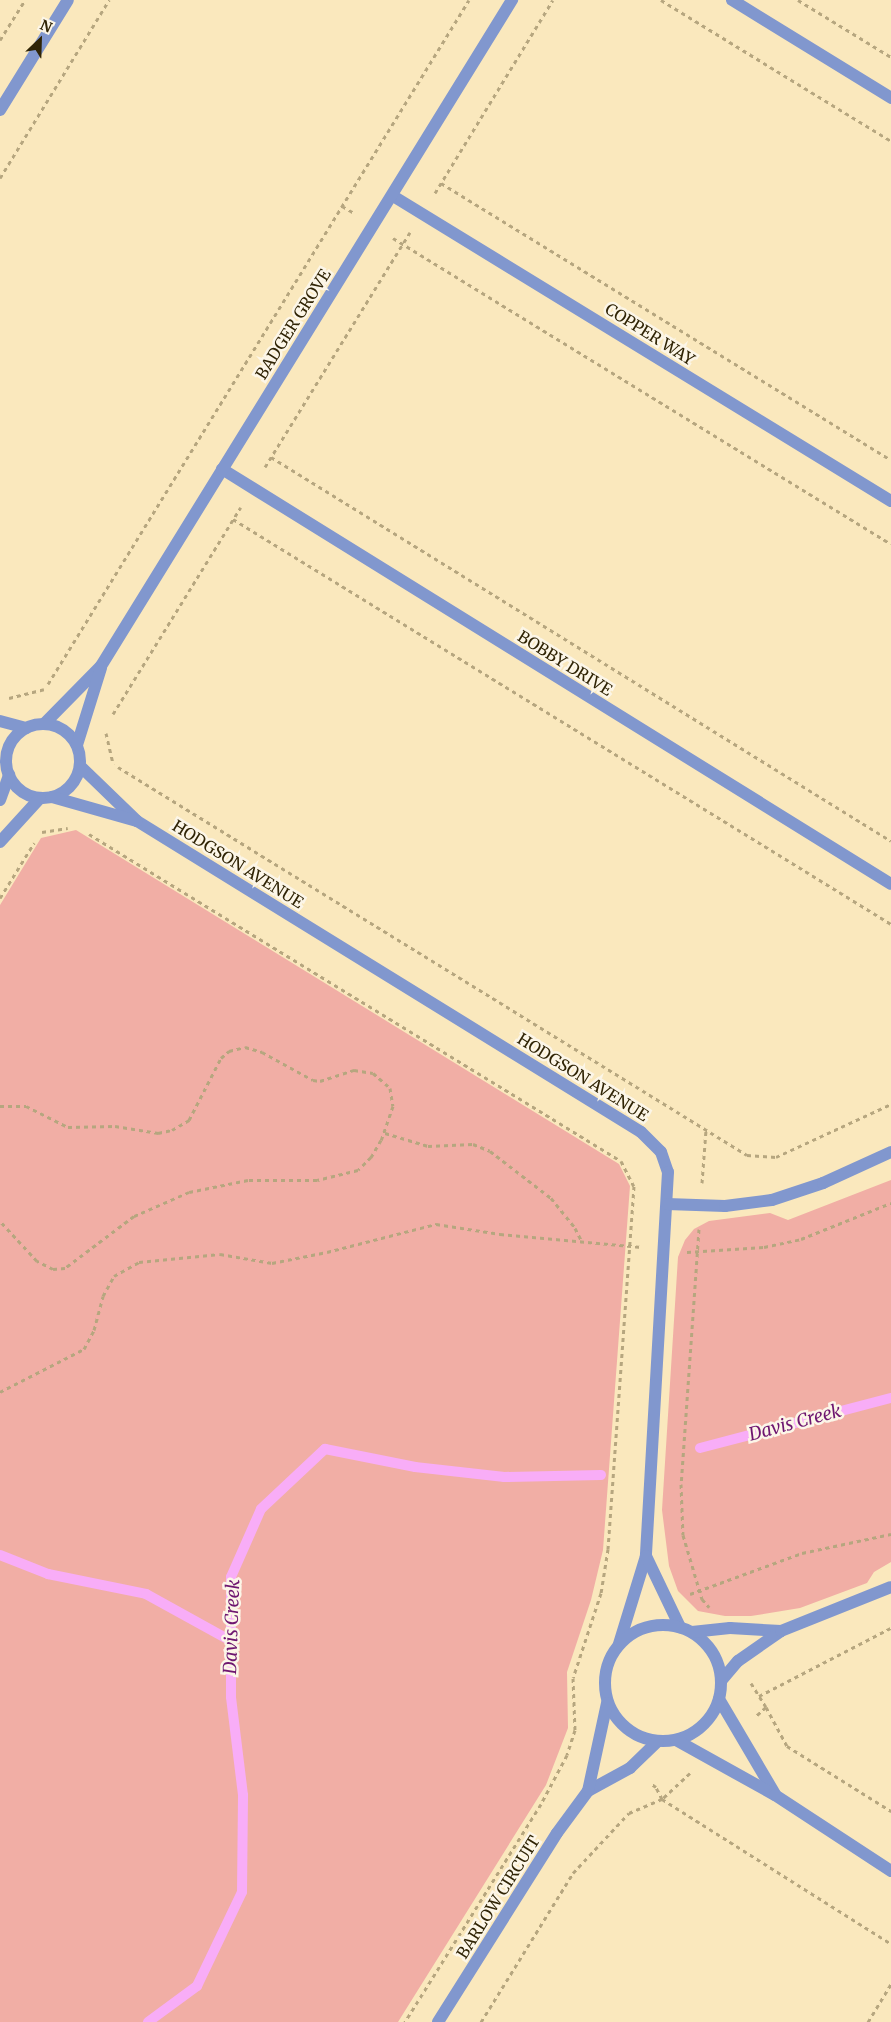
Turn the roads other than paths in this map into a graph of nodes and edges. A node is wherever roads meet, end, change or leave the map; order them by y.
1 (68, 0) edge
2 (512, 0) edge
3 (732, 0) edge
4 (891, 98) edge
5 (0, 110) edge
6 (393, 196) junction
7 (222, 470) junction
8 (891, 501) edge
9 (101, 666) junction
10 (0, 721) edge
11 (44, 724) junction
12 (26, 728) junction
13 (77, 745) junction
14 (5, 766) edge
15 (80, 766) junction
16 (46, 798) junction
17 (0, 800) edge
18 (137, 821) junction
19 (0, 842) edge
20 (891, 884) edge
21 (891, 1152) edge
22 (667, 1204) junction
23 (646, 1556) junction
24 (891, 1587) edge
25 (686, 1629) junction
26 (781, 1631) junction
27 (619, 1644) junction
28 (721, 1681) junction
29 (719, 1699) junction
30 (607, 1703) junction
31 (676, 1740) junction
32 (658, 1741) junction
33 (588, 1791) junction
34 (775, 1795) junction
35 (891, 1871) edge
36 (438, 2022) edge

1 - 5 street
2 - 6 street, BADGER GROVE
3 - 4 street
6 - 7 street, BADGER GROVE
6 - 8 street, COPPER WAY
7 - 9 street, BADGER GROVE
7 - 20 street, BOBBY DRIVE
9 - 11 street, BADGER GROVE
9 - 13 street, BADGER GROVE
10 - 12 street
11 - 12 street
11 - 13 street
12 - 14 street
13 - 15 street
14 - 16 street
14 - 17 street
15 - 16 street
15 - 18 street, HODGSON AVENUE
16 - 18 street, HODGSON AVENUE
16 - 19 street
18 - 22 street, HODGSON AVENUE
21 - 22 street
22 - 23 street, HODGSON AVENUE
23 - 25 street
23 - 27 street, HODGSON AVENUE
24 - 26 street
25 - 26 street
25 - 27 street
25 - 28 street
26 - 28 street
27 - 30 street
28 - 29 street
29 - 31 street
29 - 34 street
30 - 32 street
30 - 33 street, BARLOW CIRCUIT
31 - 32 street
31 - 34 street
32 - 33 street, BARLOW CIRCUIT
33 - 36 street, BARLOW CIRCUIT
34 - 35 street

